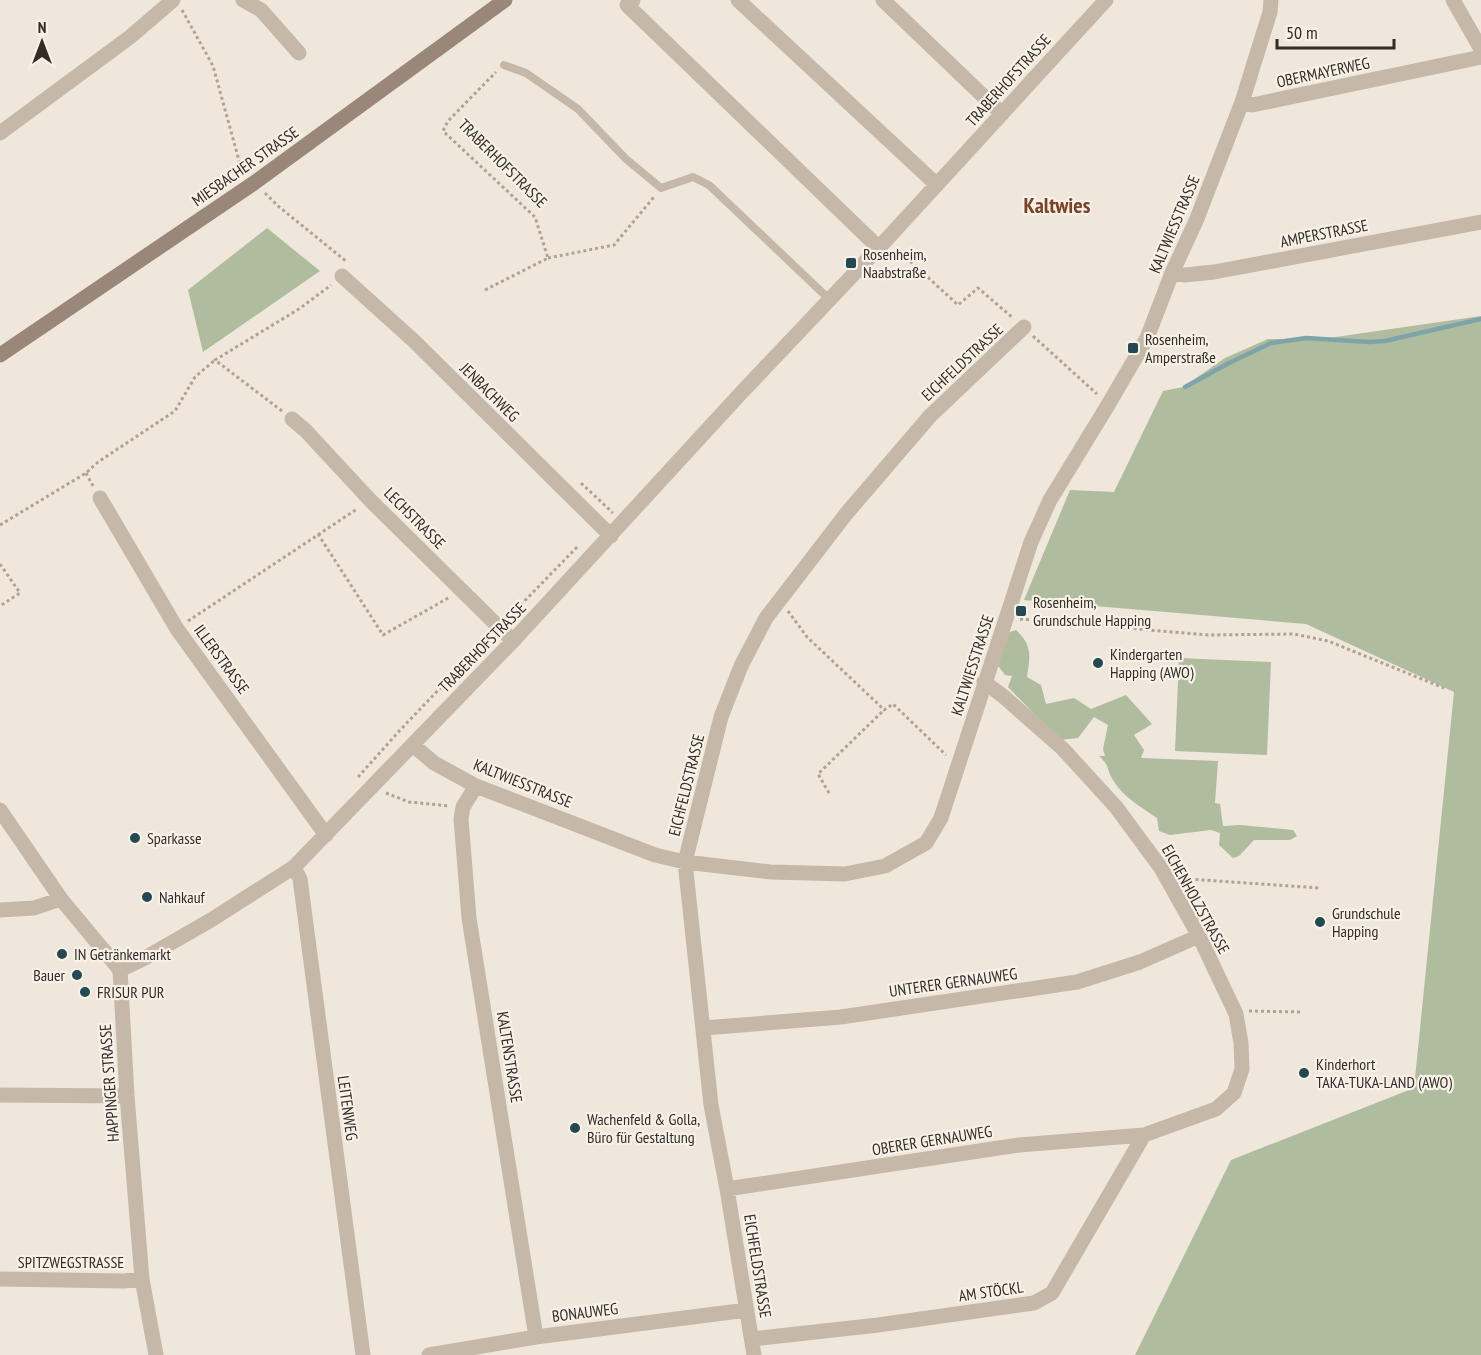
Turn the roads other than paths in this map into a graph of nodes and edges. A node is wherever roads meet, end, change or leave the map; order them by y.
1 (243, 0) edge
2 (505, 0) edge
3 (633, 0) edge
4 (738, 0) edge
5 (883, 0) edge
6 (1106, 0) edge
7 (1271, 0) edge
8 (1453, 0) edge
9 (178, 5) edge
10 (1481, 49) edge
11 (299, 53) dead end
12 (1481, 57) edge
13 (504, 65) road end
14 (1242, 102) junction
15 (1002, 114) junction
16 (0, 133) edge
17 (937, 185) junction
18 (1481, 222) edge
19 (883, 243) junction
20 (1172, 273) junction
21 (342, 276) road end
22 (829, 299) junction
23 (1024, 327) road end
24 (0, 355) edge
25 (292, 419) road end
26 (100, 498) dead end
27 (610, 536) junction
28 (513, 642) junction
29 (984, 682) junction
30 (413, 745) junction
31 (476, 786) junction
32 (0, 810) edge
33 (326, 835) junction
34 (685, 862) junction
35 (294, 867) junction
36 (61, 899) junction
37 (0, 910) edge
38 (1199, 936) junction
39 (120, 970) junction
40 (704, 1028) junction
41 (0, 1095) edge
42 (127, 1096) junction
43 (1144, 1135) junction
44 (727, 1189) junction
45 (142, 1278) junction
46 (0, 1280) edge
47 (747, 1310) junction
48 (536, 1336) junction
49 (752, 1339) junction
50 (156, 1355) edge
51 (363, 1355) edge
52 (429, 1355) edge
53 (754, 1355) edge

1 - 11 street
2 - 24 main road, MIESBACHER STRASSE
3 - 19 street
4 - 17 street
5 - 15 street
6 - 15 street, TRABERHOFSTRASSE
7 - 14 street, KALTWIESSTRASSE
8 - 10 street
9 - 16 street
12 - 14 street, OBERMAYERWEG
13 - 22 lane
14 - 20 street, KALTWIESSTRASSE
15 - 17 street, TRABERHOFSTRASSE
17 - 19 street, TRABERHOFSTRASSE
18 - 20 street, AMPERSTRASSE
19 - 22 street, TRABERHOFSTRASSE
20 - 29 street, KALTWIESSTRASSE
21 - 27 street, JENBACHWEG
22 - 27 street, TRABERHOFSTRASSE
23 - 34 street, EICHFELDSTRASSE
25 - 28 street, LECHSTRASSE
26 - 33 street, ILLERSTRASSE
27 - 28 street, TRABERHOFSTRASSE
28 - 30 street, TRABERHOFSTRASSE
29 - 34 street, KALTWIESSTRASSE
29 - 38 street, EICHENHOLZSTRASSE
30 - 31 street, KALTWIESSTRASSE
30 - 33 street, TRABERHOFSTRASSE
31 - 34 street, KALTWIESSTRASSE
31 - 48 street, KALTENSTRASSE
32 - 36 street
33 - 35 street, TRABERHOFSTRASSE
34 - 40 street, EICHFELDSTRASSE
35 - 39 street, TRABERHOFSTRASSE
35 - 51 street, LEITENWEG
36 - 37 street
36 - 39 street
38 - 40 street, UNTERER GERNAUWEG
38 - 43 street, EICHENHOLZSTRASSE
39 - 42 street, HAPPINGER STRASSE
40 - 44 street, EICHFELDSTRASSE
41 - 42 street
42 - 45 street, HAPPINGER STRASSE
43 - 44 street, OBERER GERNAUWEG
43 - 49 street, AM STÖCKL
44 - 47 street, EICHFELDSTRASSE
45 - 46 street, SPITZWEGSTRASSE
45 - 50 street, HAPPINGER STRASSE
47 - 48 street, BONAUWEG
47 - 49 street, EICHFELDSTRASSE
48 - 52 street, BONAUWEG
49 - 53 street, EICHFELDSTRASSE

